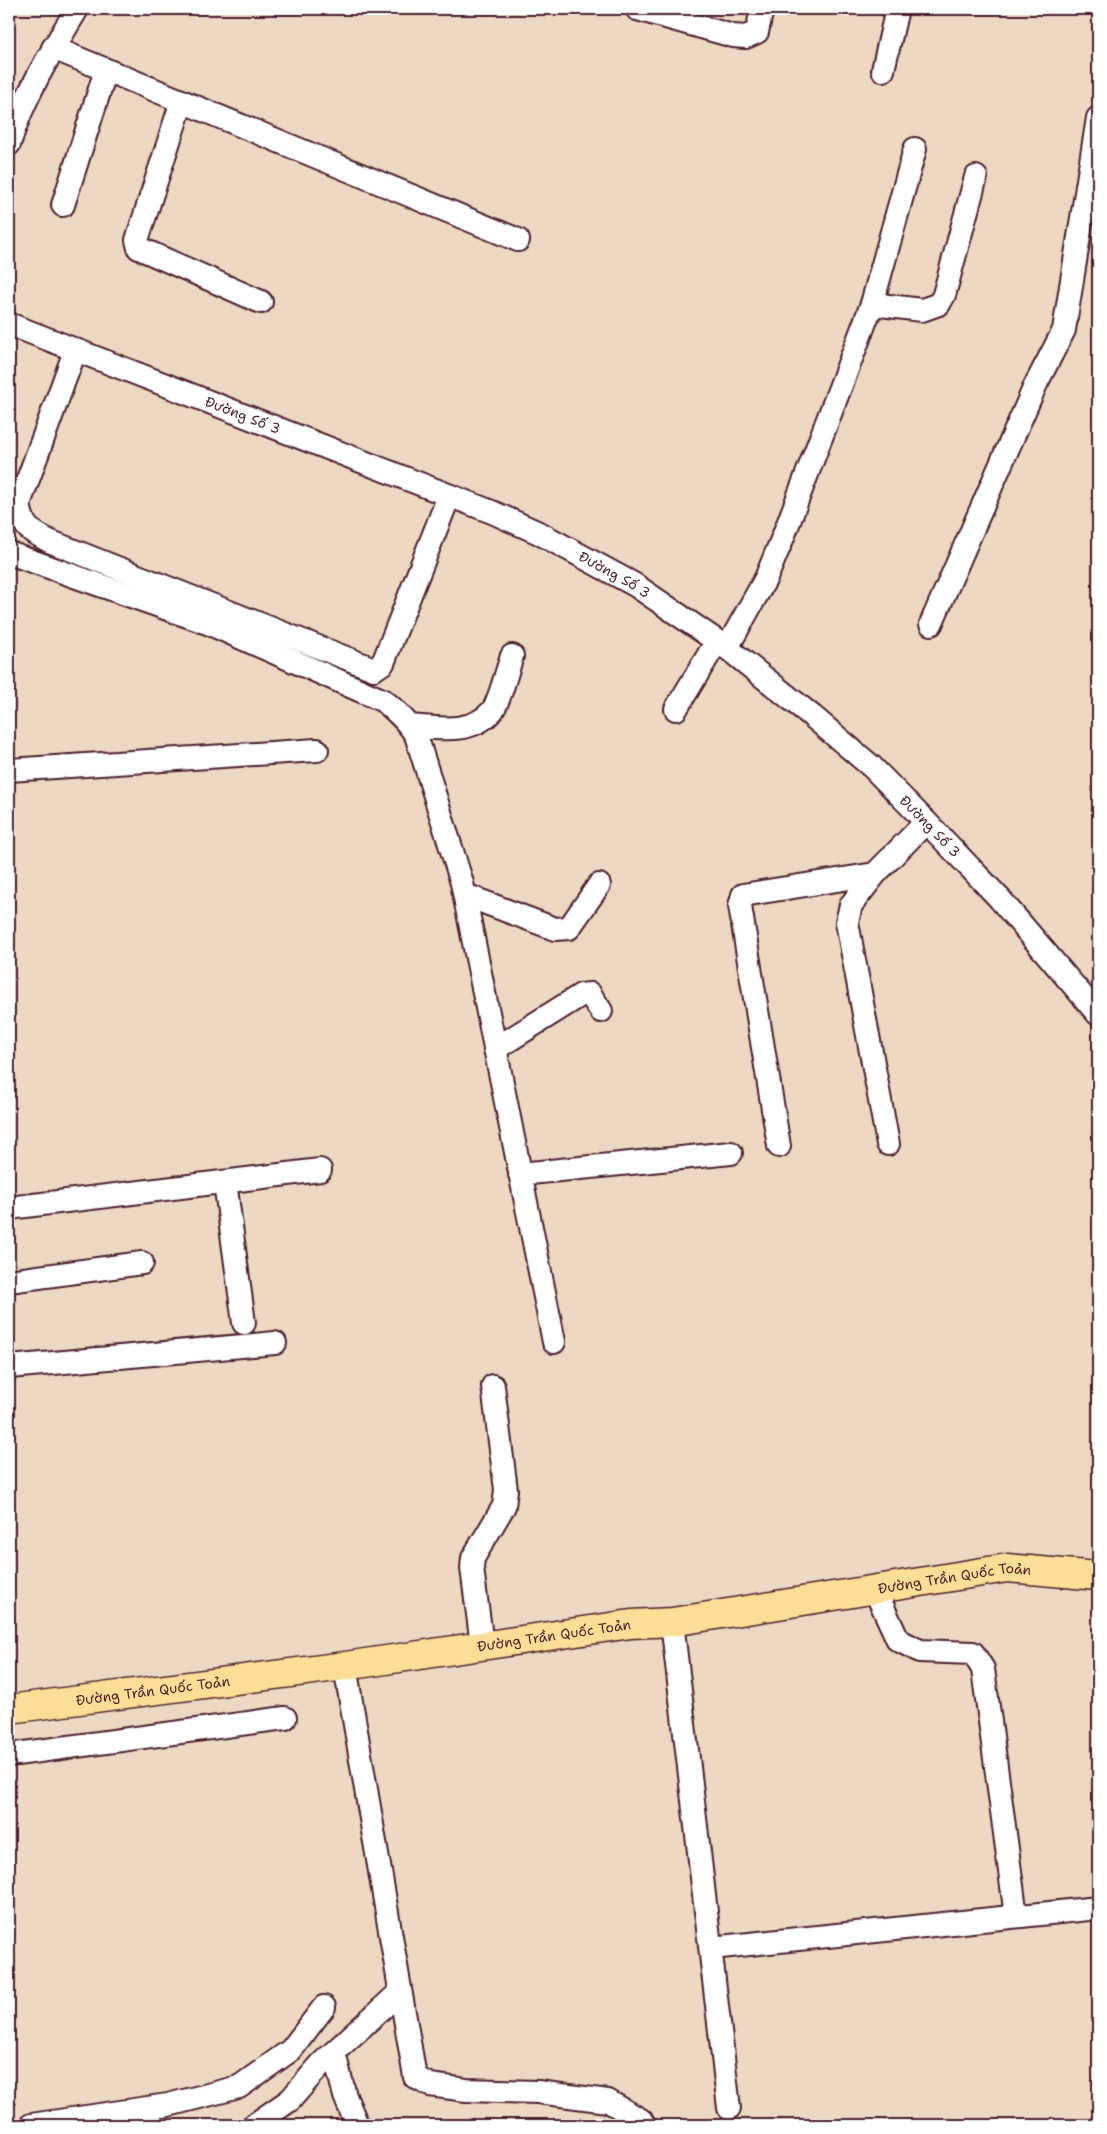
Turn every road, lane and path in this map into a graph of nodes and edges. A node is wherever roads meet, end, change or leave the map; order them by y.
1 (77, 9) edge
2 (637, 9) edge
3 (762, 9) edge
4 (897, 9) edge
5 (53, 48) junction
6 (106, 70) junction
7 (883, 70) dead end
8 (182, 102) junction
9 (1098, 118) edge
10 (9, 144) edge
11 (915, 149) dead end
12 (976, 177) dead end
13 (63, 205) dead end
14 (518, 240) dead end
15 (261, 302) dead end
16 (872, 304) junction
17 (9, 324) edge
18 (76, 351) junction
19 (449, 496) junction
20 (9, 553) edge
21 (932, 624) dead end
22 (722, 644) junction
23 (512, 656) dead end
24 (676, 710) dead end
25 (410, 726) junction
26 (317, 750) dead end
27 (9, 770) edge
28 (926, 822) junction
29 (875, 874) junction
30 (599, 885) dead end
31 (465, 895) junction
32 (601, 1011) dead end
33 (1098, 1014) edge
34 (495, 1049) junction
35 (888, 1144) dead end
36 (778, 1146) dead end
37 (731, 1153) dead end
38 (320, 1170) dead end
39 (520, 1174) junction
40 (225, 1182) junction
41 (9, 1208) edge
42 (142, 1263) dead end
43 (9, 1282) edge
44 (244, 1323) dead end
45 (554, 1342) dead end
46 (274, 1343) dead end
47 (9, 1367) edge
48 (493, 1386) dead end
49 (1098, 1576) edge
50 (875, 1590) junction
51 (672, 1622) junction
52 (482, 1645) junction
53 (345, 1666) junction
54 (9, 1709) edge
55 (285, 1718) dead end
56 (9, 1755) edge
57 (1098, 1908) edge
58 (1016, 1916) junction
59 (712, 1948) junction
60 (400, 1992) junction
61 (324, 2007) dead end
62 (334, 2053) junction
63 (729, 2108) dead end
64 (31, 2125) edge
65 (254, 2125) edge
66 (357, 2125) edge
67 (644, 2125) edge

1 - 5 street
2 - 3 street
4 - 7 street
5 - 6 street
5 - 10 street
6 - 8 street
6 - 13 street
8 - 14 street
8 - 15 street
9 - 21 street
11 - 16 street
12 - 16 street
16 - 22 street
17 - 18 street, Đường Số 3
18 - 19 street, Đường Số 3
18 - 19 street
19 - 22 street, Đường Số 3
20 - 25 street
22 - 24 street
22 - 28 street, Đường Số 3
23 - 25 street
25 - 31 street
26 - 27 street
28 - 29 street
28 - 33 street, Đường Số 3
29 - 35 street
29 - 36 street
30 - 31 street
31 - 34 street
32 - 34 street
34 - 39 street
37 - 39 street
38 - 40 street
39 - 45 street
40 - 41 street
40 - 44 street
42 - 43 street
46 - 47 street
48 - 52 street
49 - 50 main road, Đường Trần Quốc Toản
50 - 51 main road, Đường Trần Quốc Toản
50 - 58 street
51 - 52 main road, Đường Trần Quốc Toản
51 - 59 street
52 - 53 main road, Đường Trần Quốc Toản
53 - 54 main road, Đường Trần Quốc Toản
53 - 60 street
55 - 56 street
57 - 58 street
58 - 59 street
59 - 63 street
60 - 62 street
60 - 67 street
61 - 64 street
62 - 65 street
62 - 66 street

